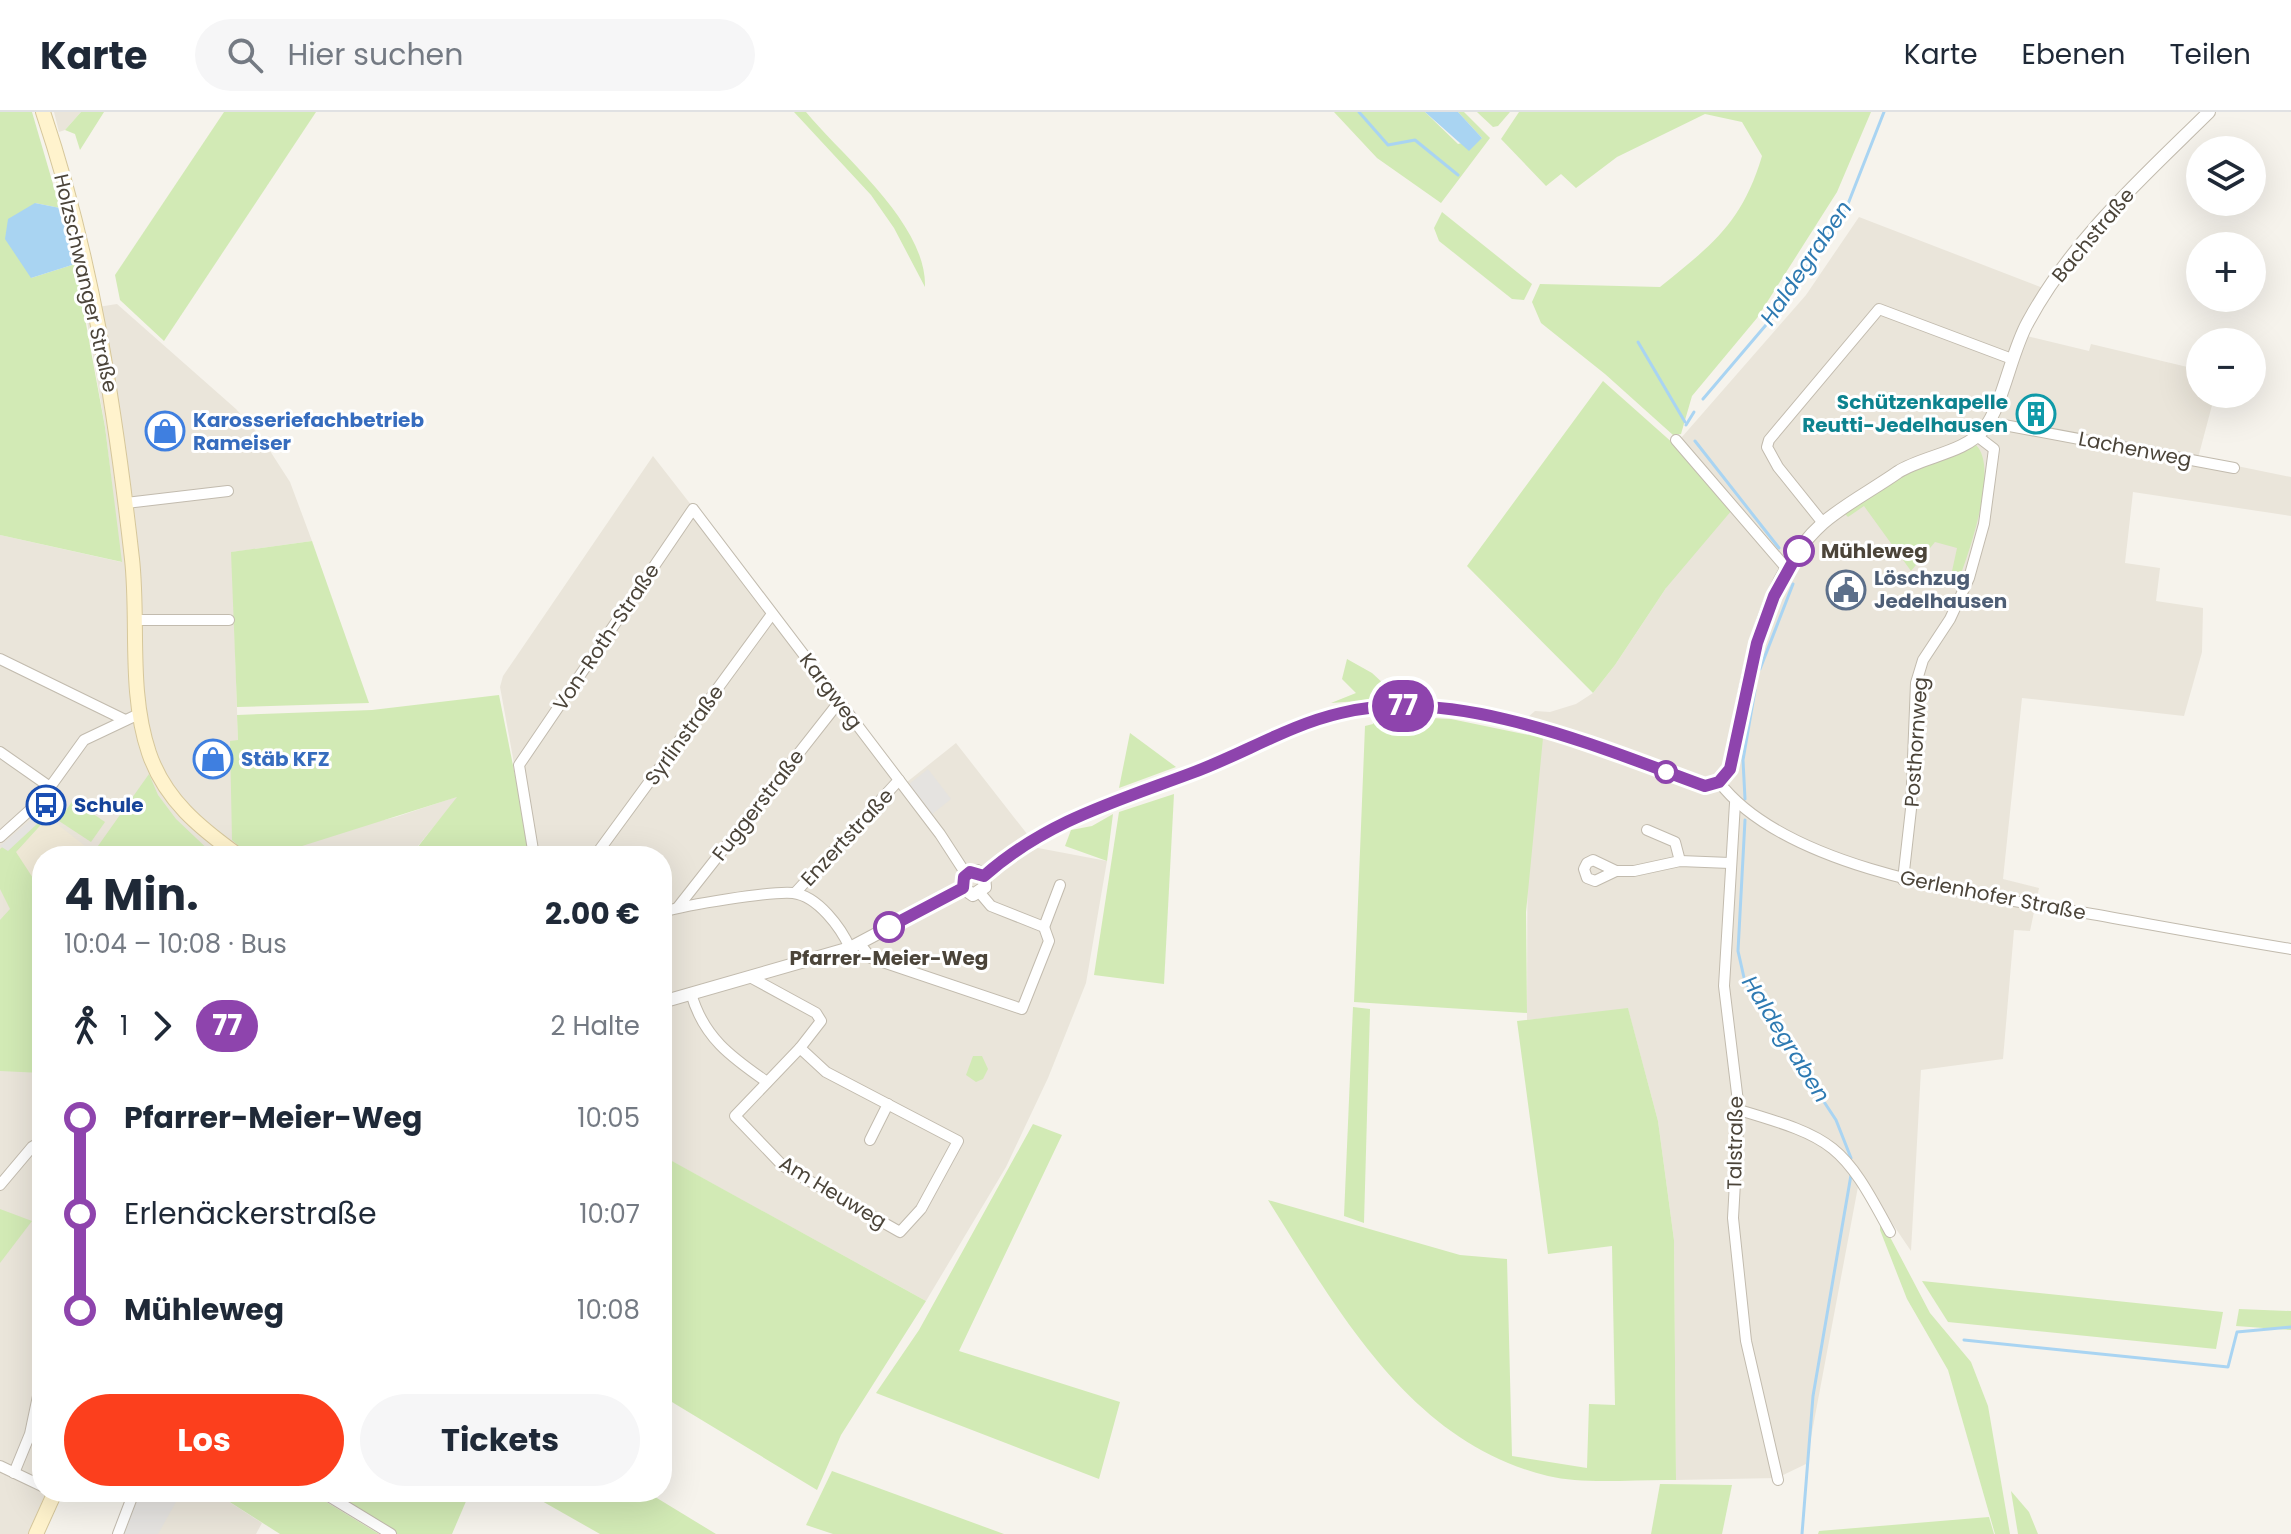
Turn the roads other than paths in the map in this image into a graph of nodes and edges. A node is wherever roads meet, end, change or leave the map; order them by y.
1 (43, 112) edge
2 (2209, 112) edge
3 (2012, 359) junction
4 (1988, 422) junction
5 (1977, 436) junction
6 (1676, 440) dead end
7 (2234, 468) dead end
8 (228, 491) dead end
9 (126, 503) junction
10 (693, 509) joint
11 (1823, 523) junction
12 (1787, 569) junction
13 (772, 614) junction
14 (136, 620) junction
15 (229, 620) dead end
16 (0, 659) edge
17 (839, 702) junction
18 (141, 713) junction
19 (125, 720) junction
20 (0, 752) edge
21 (899, 780) junction
22 (1719, 782) junction
23 (50, 787) junction
24 (1735, 803) junction
25 (1647, 830) dead end
26 (0, 837) edge
27 (226, 846) edge
28 (532, 846) edge
29 (602, 846) edge
30 (1680, 861) junction
31 (1730, 863) junction
32 (1616, 871) dead end
33 (966, 874) junction
34 (984, 876) junction
35 (1903, 880) junction
36 (1060, 885) dead end
37 (963, 888) junction
38 (795, 893) junction
39 (980, 893) junction
40 (678, 907) junction
41 (672, 909) edge
42 (1044, 927) junction
43 (855, 946) junction
44 (2291, 949) edge
45 (750, 977) junction
46 (691, 993) junction
47 (672, 999) edge
48 (800, 1048) junction
49 (767, 1082) junction
50 (888, 1104) junction
51 (1739, 1110) junction
52 (870, 1140) dead end
53 (32, 1147) edge
54 (0, 1185) edge
55 (1890, 1232) dead end
56 (32, 1424) edge
57 (0, 1466) edge
58 (14, 1473) junction
59 (1778, 1480) dead end
60 (32, 1481) edge
61 (50, 1502) edge
62 (130, 1502) edge
63 (338, 1502) edge
64 (36, 1534) edge
65 (118, 1534) edge
66 (391, 1534) edge

1 - 9 main road, Holzschwanger Straße
2 - 3 street, Bachstraße
3 - 4 street, Bachstraße
3 - 11 street
4 - 5 street, Bachstraße
4 - 7 street, Lachenweg
5 - 11 street, Bachstraße
5 - 35 street, Posthornweg
6 - 12 street
8 - 9 street
9 - 14 main road, Holzschwanger Straße
10 - 13 street, Kargweg
10 - 28 street, Von-Roth-Straße
11 - 12 street, Bachstraße
12 - 22 street, Bachstraße
13 - 17 street, Kargweg
13 - 29 street, Syrlinstraße
14 - 15 street
14 - 18 main road, Holzschwanger Straße
16 - 19 street
17 - 21 street, Kargweg
17 - 40 street, Fuggerstraße
18 - 19 street
18 - 27 main road, Holzschwanger Straße
19 - 23 street
20 - 23 street
21 - 33 street, Kargweg
21 - 38 street, Enzertstraße
22 - 24 street, Gerlenhofer Straße
22 - 34 street
23 - 26 street
24 - 31 street, Talstraße
24 - 35 street, Gerlenhofer Straße
25 - 30 street
30 - 31 street
30 - 32 street
31 - 51 street, Talstraße
33 - 34 street
33 - 37 street
34 - 39 street
35 - 44 street, Gerlenhofer Straße
36 - 42 street
37 - 39 street
37 - 43 street
38 - 40 street
38 - 43 street
39 - 42 street
40 - 41 street
42 - 43 street
43 - 45 street
45 - 46 street
45 - 48 street, Am Heuweg
46 - 47 street
46 - 49 street
48 - 49 street, Am Heuweg
48 - 50 street, Am Heuweg
49 - 50 street, Am Heuweg
50 - 52 street
51 - 55 street
51 - 59 street, Talstraße
53 - 54 street
56 - 58 street
57 - 58 street
58 - 60 street
61 - 64 main road
62 - 65 street
63 - 66 street

